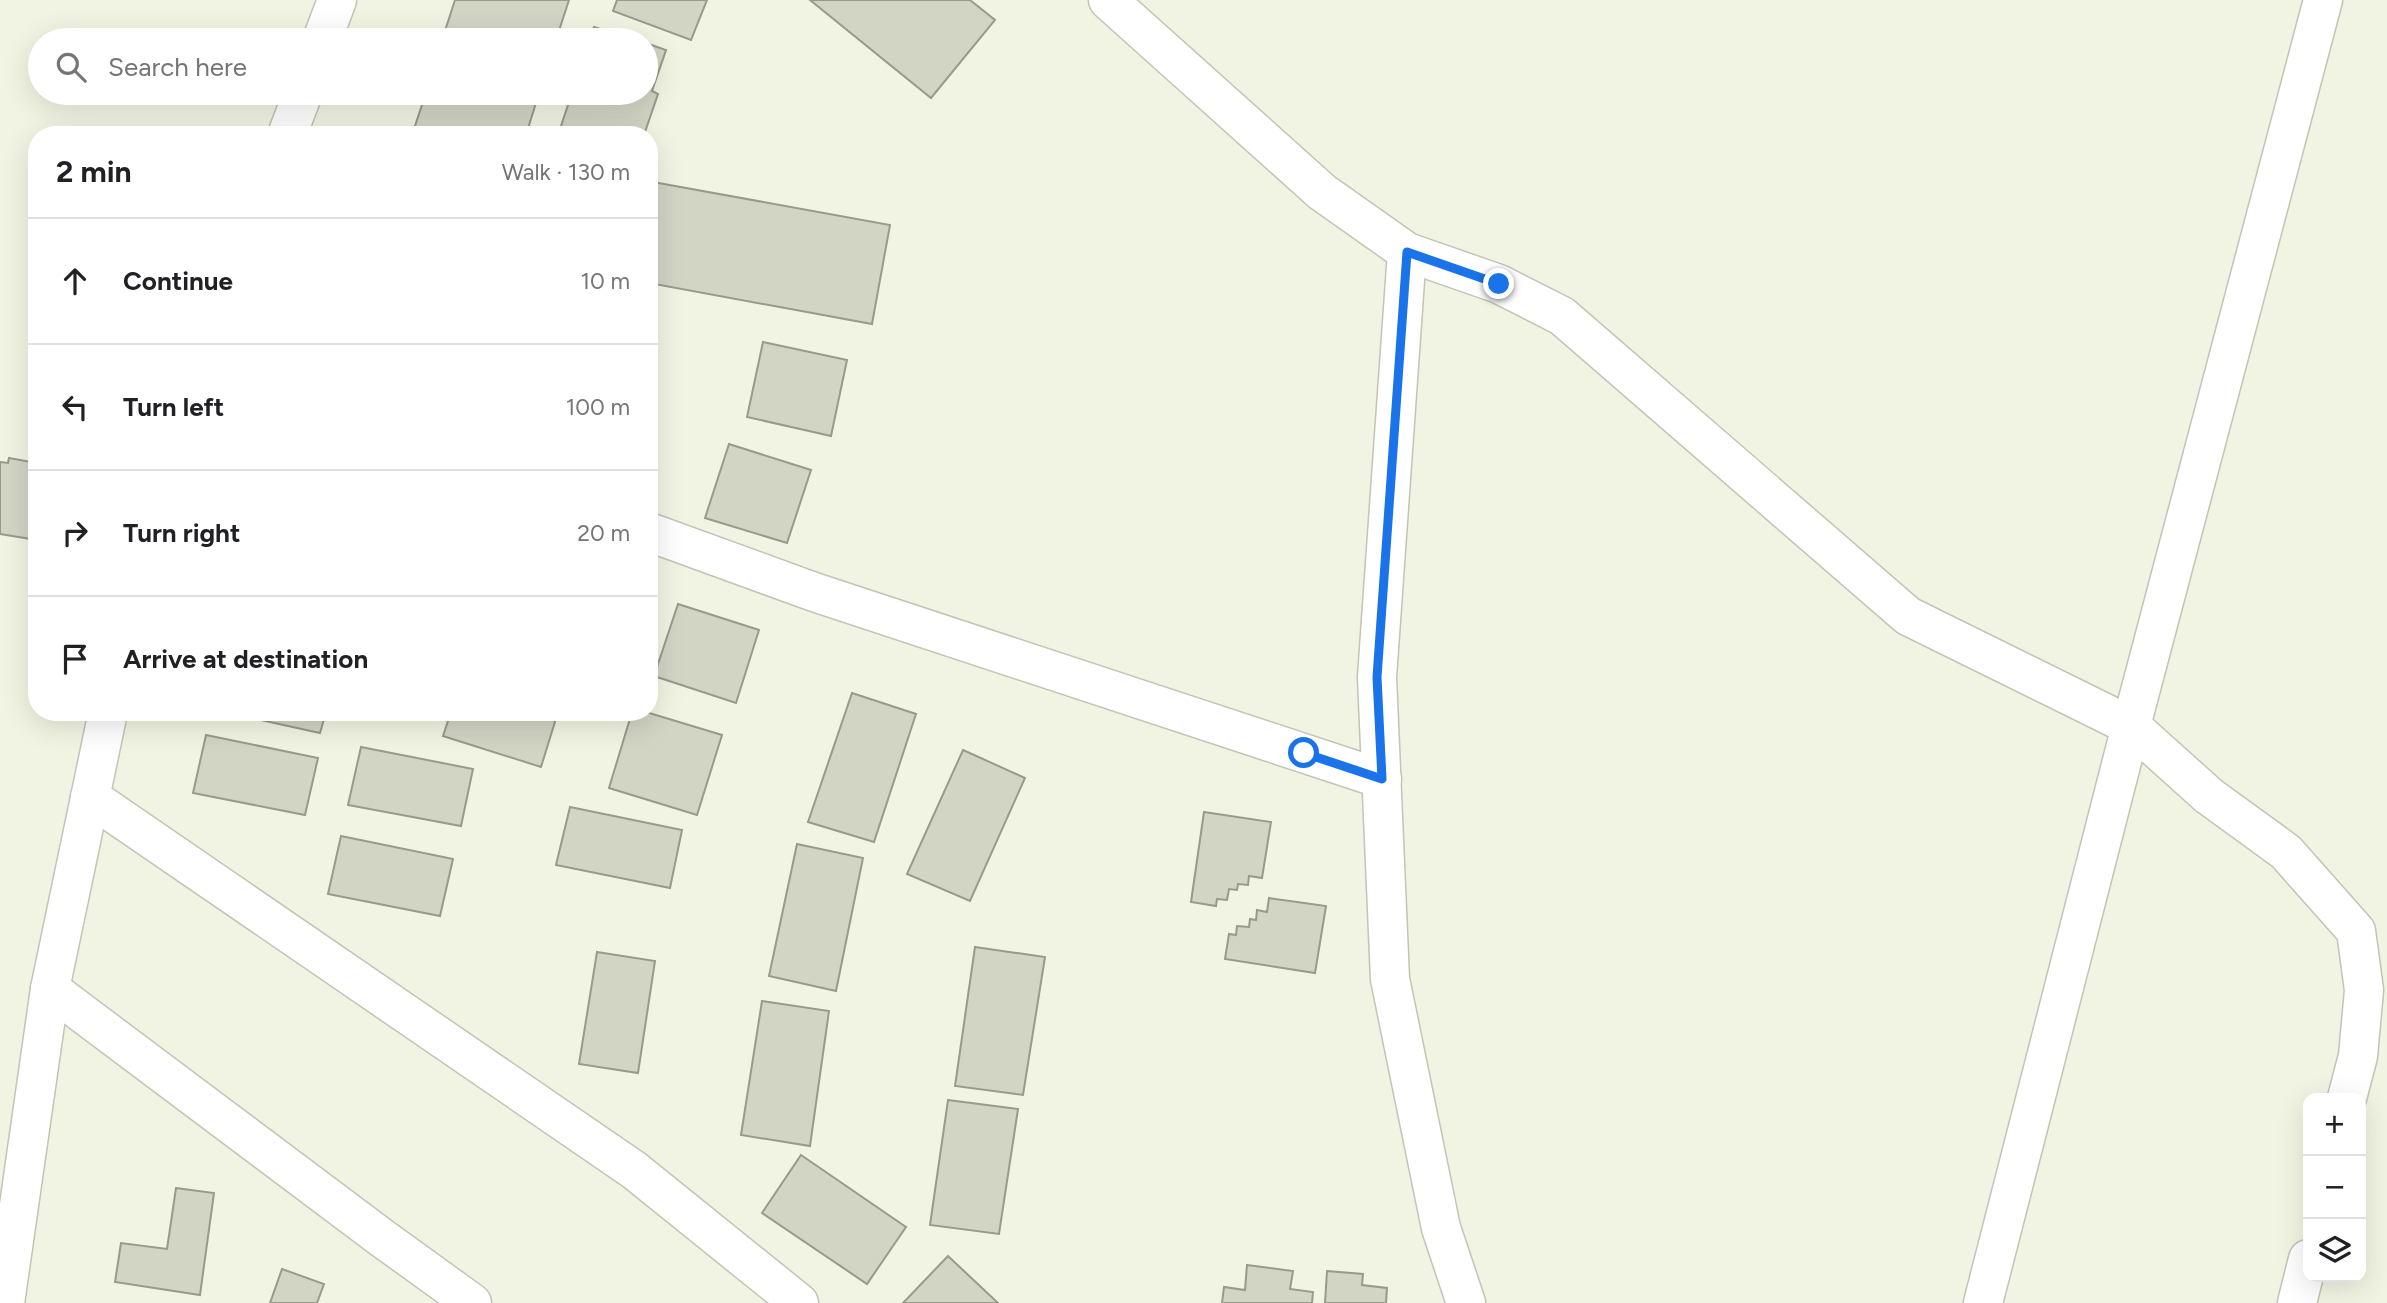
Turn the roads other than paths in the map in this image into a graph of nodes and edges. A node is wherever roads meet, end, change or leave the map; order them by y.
1 (337, 0) edge
2 (1108, 0) edge
3 (2323, 0) edge
4 (326, 28) edge
5 (298, 105) edge
6 (290, 126) edge
7 (1407, 252) junction
8 (658, 535) edge
9 (106, 721) edge
10 (2131, 726) junction
11 (1382, 779) junction
12 (90, 797) junction
13 (50, 989) junction
14 (2348, 1093) edge
15 (2303, 1279) edge
16 (5, 1303) edge
17 (472, 1303) edge
18 (799, 1303) edge
19 (1466, 1303) edge
20 (1983, 1303) edge
21 (2297, 1303) edge

1 - 4 street
2 - 7 street
3 - 10 street
5 - 6 street
7 - 10 street
7 - 11 street
8 - 11 street
9 - 12 street
10 - 14 street
10 - 20 street
11 - 19 street
12 - 13 street
12 - 18 street
13 - 16 street
13 - 17 street
15 - 21 street

